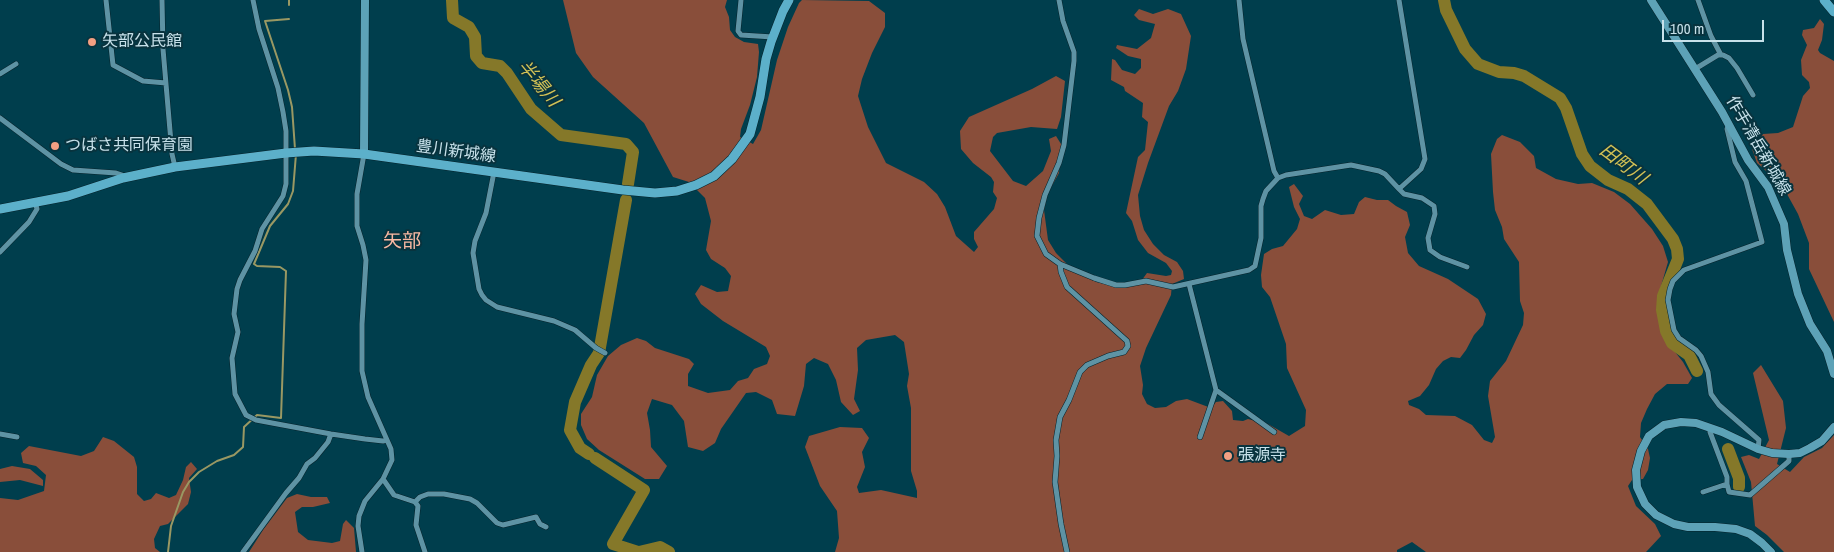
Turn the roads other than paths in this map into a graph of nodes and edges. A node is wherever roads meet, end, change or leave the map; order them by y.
1 (106, 0) edge
2 (162, 0) edge
3 (253, 0) edge
4 (365, 0) edge
5 (741, 0) edge
6 (789, 0) edge
7 (1059, 0) edge
8 (1239, 0) edge
9 (1399, 0) edge
10 (1651, 0) edge
11 (1698, 0) edge
12 (1824, 0) edge
13 (1834, 12) edge
14 (772, 37) junction
15 (1721, 54) junction
16 (16, 64) dead end
17 (1695, 69) junction
18 (0, 74) edge
19 (166, 83) junction
20 (1753, 95) dead end
21 (0, 118) edge
22 (1729, 124) junction
23 (286, 153) junction
24 (364, 154) junction
25 (175, 168) junction
26 (494, 172) junction
27 (123, 178) junction
28 (1278, 178) junction
29 (1399, 189) junction
30 (35, 202) junction
31 (0, 208) edge
32 (0, 252) edge
33 (1060, 264) junction
34 (1467, 267) dead end
35 (1189, 284) junction
36 (604, 353) dead end
37 (1834, 374) edge
38 (1216, 390) junction
39 (1834, 426) edge
40 (1712, 428) junction
41 (1274, 432) dead end
42 (0, 434) edge
43 (331, 434) junction
44 (17, 436) dead end
45 (1200, 437) dead end
46 (387, 440) junction
47 (1758, 449) junction
48 (1789, 454) junction
49 (383, 479) junction
50 (1727, 484) junction
51 (1702, 492) dead end
52 (415, 502) junction
53 (546, 527) dead end
54 (243, 552) edge
55 (362, 552) edge
56 (426, 552) edge
57 (1067, 552) edge
58 (1771, 552) edge

1 - 19 street
2 - 19 street
3 - 23 street
4 - 24 main road
5 - 14 street
6 - 14 main road, 豊川新城線
7 - 33 street
8 - 28 street
9 - 29 street
10 - 17 main road, 作手清岳新城線
11 - 15 street
12 - 13 main road
14 - 26 main road, 豊川新城線
15 - 17 street
15 - 20 street
16 - 18 street
17 - 22 main road, 作手清岳新城線
19 - 25 street
21 - 27 street
22 - 37 main road, 作手清岳新城線
22 - 47 street
23 - 24 main road, 豊川新城線
23 - 25 main road, 豊川新城線
23 - 43 street
24 - 26 main road, 豊川新城線
24 - 46 street
25 - 27 main road, 豊川新城線
26 - 36 street
27 - 30 main road, 豊川新城線
28 - 29 street
28 - 35 street
29 - 34 street
30 - 31 main road, 豊川新城線
30 - 32 street
33 - 35 street
33 - 57 street
35 - 38 street
38 - 41 street
38 - 45 street
39 - 48 main road
40 - 47 main road
40 - 50 street
40 - 58 main road
42 - 44 street
43 - 46 street
43 - 54 street
46 - 49 street
47 - 48 main road
48 - 50 street
49 - 52 street
49 - 55 street
50 - 51 street
52 - 53 street
52 - 56 street

